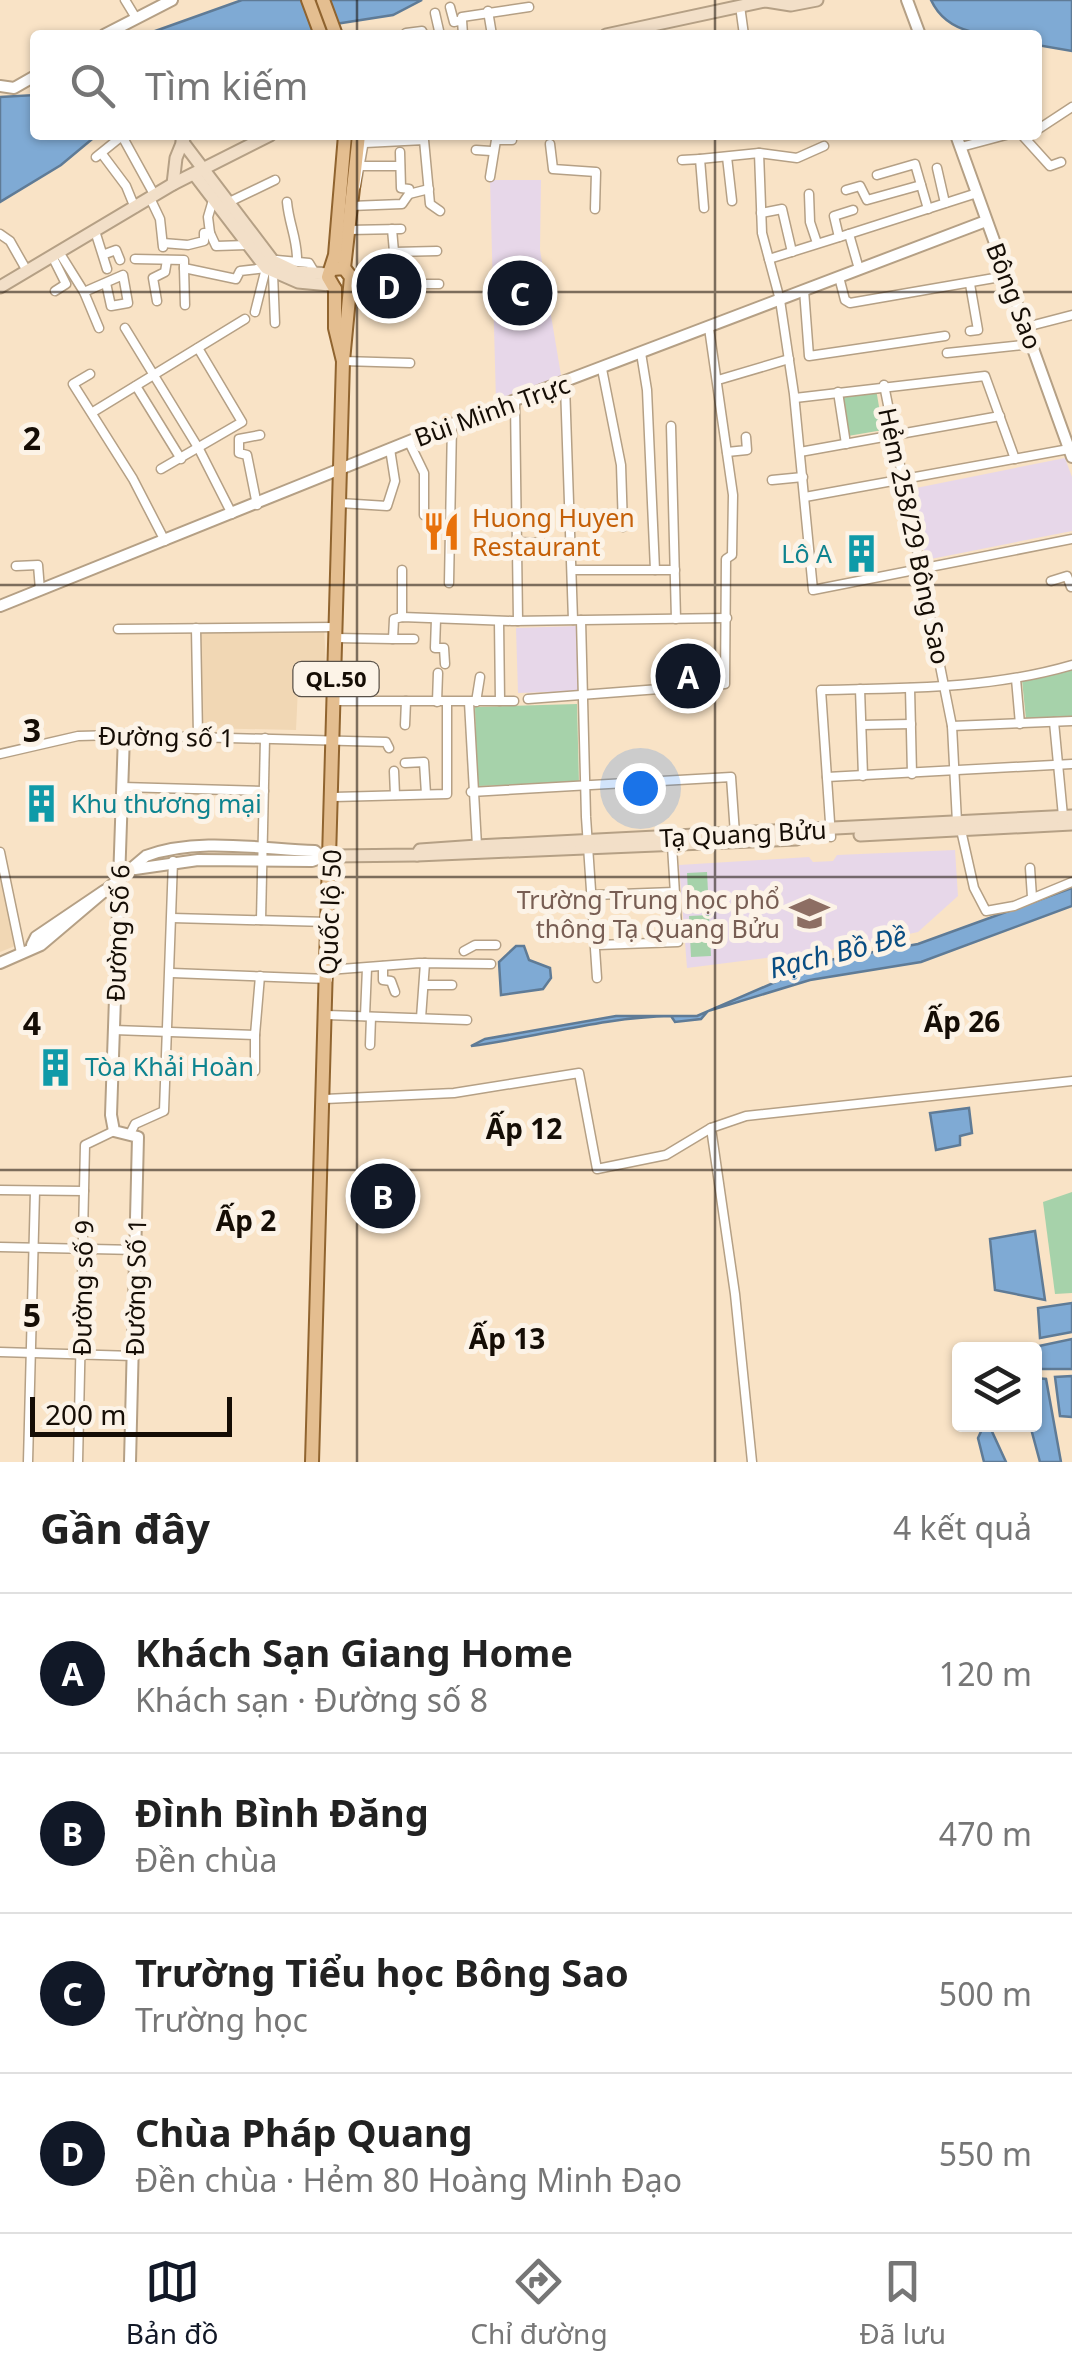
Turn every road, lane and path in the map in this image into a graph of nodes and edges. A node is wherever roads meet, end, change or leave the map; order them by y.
1 (125, 0) edge
2 (172, 0) edge
3 (308, 0) edge
4 (323, 0) edge
5 (764, 0) edge
6 (817, 0) edge
7 (907, 0) edge
8 (740, 6) junction
9 (529, 7) dead end
10 (450, 8) dead end
11 (488, 11) junction
12 (435, 12) dead end
13 (136, 18) junction
14 (462, 20) junction
15 (113, 30) edge
16 (319, 30) edge
17 (334, 30) edge
18 (439, 30) edge
19 (463, 30) edge
20 (491, 30) edge
21 (629, 30) edge
22 (743, 30) edge
23 (918, 30) edge
24 (30, 78) edge
25 (3, 88) edge
26 (1072, 106) edge
27 (1042, 127) edge
28 (114, 140) edge
29 (124, 140) edge
30 (184, 140) edge
31 (185, 140) edge
32 (260, 140) edge
33 (346, 140) edge
34 (363, 140) edge
35 (363, 140) edge
36 (424, 140) edge
37 (496, 140) edge
38 (1027, 140) edge
39 (958, 141) edge
40 (550, 144) dead end
41 (824, 146) dead end
42 (476, 150) dead end
43 (400, 152) dead end
44 (491, 152) junction
45 (759, 153) junction
46 (727, 157) junction
47 (700, 159) junction
48 (682, 160) dead end
49 (1061, 162) dead end
50 (363, 166) junction
51 (400, 166) junction
52 (936, 168) dead end
53 (198, 171) junction
54 (877, 175) dead end
55 (490, 178) dead end
56 (276, 180) dead end
57 (174, 184) junction
58 (921, 185) junction
59 (429, 189) junction
60 (846, 190) dead end
61 (978, 193) junction
62 (408, 194) junction
63 (808, 194) dead end
64 (153, 197) junction
65 (213, 200) junction
66 (351, 200) junction
67 (732, 201) dead end
68 (287, 202) dead end
69 (227, 203) junction
70 (945, 203) junction
71 (135, 208) junction
72 (595, 208) dead end
73 (704, 208) dead end
74 (928, 209) junction
75 (853, 210) dead end
76 (440, 211) dead end
77 (762, 213) junction
78 (986, 221) junction
79 (348, 230) junction
80 (94, 232) junction
81 (210, 232) junction
82 (0, 234) edge
83 (844, 236) junction
84 (817, 242) junction
85 (164, 243) junction
86 (252, 246) junction
87 (438, 251) dead end
88 (792, 252) junction
89 (56, 254) junction
90 (106, 254) junction
91 (165, 258) junction
92 (769, 258) junction
93 (136, 259) dead end
94 (297, 259) junction
95 (120, 260) dead end
96 (184, 268) junction
97 (271, 268) junction
98 (107, 269) dead end
99 (859, 269) junction
100 (26, 272) junction
101 (334, 276) junction
102 (1006, 276) junction
103 (839, 277) junction
104 (106, 282) junction
105 (418, 284) dead end
106 (439, 284) dead end
107 (970, 284) junction
108 (0, 287) edge
109 (804, 290) junction
110 (55, 291) dead end
111 (84, 292) junction
112 (780, 300) junction
113 (157, 301) dead end
114 (185, 305) dead end
115 (255, 312) dead end
116 (1072, 315) edge
117 (244, 319) dead end
118 (275, 324) dead end
119 (1026, 327) junction
120 (99, 328) dead end
121 (125, 328) dead end
122 (710, 328) junction
123 (970, 331) dead end
124 (946, 336) dead end
125 (1032, 344) junction
126 (198, 348) junction
127 (641, 353) junction
128 (947, 353) dead end
129 (789, 359) junction
130 (343, 361) junction
131 (410, 363) dead end
132 (602, 370) junction
133 (90, 374) dead end
134 (154, 375) junction
135 (718, 380) junction
136 (566, 385) junction
137 (884, 385) junction
138 (136, 386) junction
139 (838, 392) junction
140 (795, 398) junction
141 (515, 402) junction
142 (93, 412) junction
143 (1000, 416) junction
144 (452, 424) junction
145 (671, 426) dead end
146 (260, 435) dead end
147 (746, 436) dead end
148 (894, 436) junction
149 (409, 442) junction
150 (846, 444) junction
151 (199, 448) junction
152 (390, 449) junction
153 (727, 452) junction
154 (800, 452) junction
155 (1070, 453) edge
156 (181, 459) junction
157 (1015, 459) junction
158 (161, 469) dead end
159 (342, 470) junction
160 (802, 477) junction
161 (904, 479) junction
162 (772, 480) dead end
163 (804, 497) junction
164 (340, 503) junction
165 (256, 504) junction
166 (232, 514) junction
167 (424, 516) dead end
168 (623, 527) dead end
169 (1072, 538) edge
170 (165, 541) junction
171 (517, 542) junction
172 (571, 544) junction
173 (16, 566) dead end
174 (402, 570) dead end
175 (572, 570) junction
176 (654, 570) junction
177 (675, 570) junction
178 (921, 570) junction
179 (1052, 581) dead end
180 (449, 583) dead end
181 (1070, 587) edge
182 (40, 590) junction
183 (0, 606) edge
184 (402, 618) junction
185 (436, 618) junction
186 (727, 618) junction
187 (676, 619) junction
188 (577, 620) junction
189 (499, 621) junction
190 (518, 621) junction
191 (196, 628) junction
192 (118, 629) dead end
193 (337, 632) junction
194 (393, 639) junction
195 (414, 639) dead end
196 (445, 664) dead end
197 (1072, 665) edge
198 (438, 673) dead end
199 (480, 676) dead end
200 (1016, 679) junction
201 (945, 687) junction
202 (910, 688) junction
203 (860, 690) junction
204 (582, 696) junction
205 (528, 699) dead end
206 (335, 701) junction
207 (514, 701) dead end
208 (406, 702) junction
209 (442, 702) junction
210 (472, 702) junction
211 (500, 702) junction
212 (1072, 721) edge
213 (1054, 722) junction
214 (911, 724) junction
215 (1020, 724) junction
216 (406, 725) dead end
217 (862, 725) junction
218 (952, 726) junction
219 (124, 735) junction
220 (198, 736) junction
221 (265, 738) junction
222 (334, 740) junction
223 (390, 748) dead end
224 (0, 754) edge
225 (405, 762) dead end
226 (1072, 764) edge
227 (1058, 765) junction
228 (394, 771) dead end
229 (953, 772) junction
230 (912, 774) junction
231 (863, 776) junction
232 (827, 777) junction
233 (584, 785) junction
234 (122, 787) junction
235 (264, 791) junction
236 (470, 792) junction
237 (426, 794) junction
238 (395, 795) junction
239 (334, 796) junction
240 (1069, 819) edge
241 (959, 826) junction
242 (831, 833) junction
243 (735, 834) junction
244 (587, 845) junction
245 (477, 846) junction
246 (672, 846) junction
247 (0, 852) edge
248 (262, 855) junction
249 (417, 855) junction
250 (326, 856) junction
251 (173, 862) junction
252 (1030, 868) dead end
253 (134, 869) junction
254 (121, 877) junction
255 (1072, 882) edge
256 (674, 892) junction
257 (594, 895) junction
258 (1032, 897) junction
259 (172, 918) junction
260 (261, 920) junction
261 (330, 922) junction
262 (598, 945) junction
263 (496, 946) dead end
264 (464, 951) dead end
265 (21, 954) junction
266 (0, 963) edge
267 (425, 964) junction
268 (491, 964) dead end
269 (383, 966) junction
270 (367, 968) junction
271 (172, 973) junction
272 (328, 974) junction
273 (260, 976) junction
274 (598, 978) dead end
275 (424, 985) junction
276 (452, 985) dead end
277 (395, 992) dead end
278 (326, 1015) junction
279 (368, 1016) junction
280 (421, 1018) junction
281 (467, 1020) dead end
282 (114, 1030) junction
283 (169, 1034) junction
284 (256, 1035) junction
285 (370, 1044) dead end
286 (255, 1072) dead end
287 (1072, 1081) edge
288 (325, 1099) junction
289 (711, 1128) junction
290 (114, 1131) junction
291 (131, 1132) junction
292 (0, 1190) edge
293 (36, 1191) junction
294 (84, 1191) junction
295 (35, 1246) junction
296 (0, 1247) edge
297 (84, 1248) junction
298 (137, 1250) junction
299 (0, 1352) edge
300 (33, 1353) junction
301 (82, 1355) junction
302 (134, 1356) junction
303 (28, 1462) edge
304 (78, 1462) edge
305 (130, 1462) edge
306 (312, 1462) edge
307 (752, 1462) edge

1 - 13 street
2 - 13 street
3 - 16 main road
4 - 17 main road
5 - 6 main road
5 - 8 main road
7 - 23 street
8 - 21 main road
8 - 22 street
9 - 11 street
10 - 14 street
11 - 14 street
11 - 20 street
12 - 18 street
13 - 15 street
14 - 19 street
24 - 25 street
26 - 27 street
28 - 71 street
29 - 64 street
30 - 57 main road
31 - 53 main road
32 - 53 main road
33 - 101 main road, Quốc lộ 50 / QL.50
34 - 50 street
35 - 66 main road, Quốc lộ 50 / QL.50
36 - 59 street
37 - 44 street
38 - 49 street
39 - 61 street, Bông Sao
40 - 72 street
41 - 45 street
42 - 44 street
43 - 51 street
44 - 55 street
45 - 46 street
45 - 77 street
46 - 47 street
46 - 67 street
47 - 48 street
47 - 73 street
50 - 51 street
50 - 66 street
51 - 62 street
52 - 70 street
53 - 57 main road
53 - 65 main road
53 - 69 main road
54 - 58 street
56 - 69 street
57 - 64 main road
58 - 60 street
58 - 74 street
59 - 62 street
59 - 76 street
61 - 70 street
61 - 78 street, Bông Sao
62 - 66 street
63 - 84 street
64 - 71 main road
64 - 85 street
65 - 81 street
65 - 86 main road
66 - 79 main road, Quốc lộ 50 / QL.50
68 - 94 street
69 - 86 main road
70 - 74 street
71 - 80 main road
74 - 83 street
75 - 83 street
77 - 88 street
77 - 92 street
78 - 99 street, Bùi Minh Trực
78 - 102 street, Bông Sao
79 - 87 street
79 - 101 main road, Quốc lộ 50 / QL.50
80 - 89 main road
80 - 90 street
81 - 85 street
81 - 86 street
82 - 100 street
83 - 84 street
83 - 99 street
84 - 88 street
85 - 91 street
86 - 97 main road
88 - 92 street
89 - 100 main road
89 - 110 street
89 - 111 street
90 - 95 street
90 - 98 street
91 - 93 street
91 - 96 street
91 - 113 street
92 - 112 street
94 - 97 street
94 - 101 street
96 - 97 street
96 - 114 street
97 - 101 main road
97 - 115 street
97 - 118 street
99 - 103 street, Bùi Minh Trực
100 - 108 main road
101 - 130 main road, Quốc lộ 50 / QL.50
102 - 107 street
102 - 119 street, Bông Sao
103 - 107 street
103 - 109 street, Bùi Minh Trực
104 - 104 street
104 - 111 street
105 - 106 street
107 - 123 street
109 - 112 street, Bùi Minh Trực
109 - 124 street
111 - 120 street
112 - 122 street, Bùi Minh Trực
112 - 129 street
116 - 119 street
117 - 126 street
119 - 125 street, Bông Sao
121 - 134 street
122 - 127 street, Bùi Minh Trực
122 - 135 street
125 - 128 street
125 - 155 street, Bông Sao
126 - 134 street
126 - 151 street
127 - 132 street, Bùi Minh Trực
127 - 176 street
129 - 135 street
129 - 140 street
130 - 131 street
130 - 159 main road, Quốc lộ 50 / QL.50
132 - 136 street, Bùi Minh Trực
132 - 168 street
133 - 142 street
134 - 138 street
134 - 151 street
135 - 153 street
136 - 141 street, Bùi Minh Trực
136 - 172 street
137 - 139 street
137 - 143 street
137 - 148 street, Hẻm 258/29 Bông Sao
138 - 142 street
138 - 156 street
139 - 140 street
139 - 150 street
140 - 154 street
141 - 144 street, Bùi Minh Trực
141 - 171 street
142 - 170 street
143 - 148 street
143 - 157 street
144 - 149 street, Bùi Minh Trực
144 - 180 street
145 - 177 street
146 - 165 street
147 - 153 street
148 - 150 street
148 - 161 street, Hẻm 258/29 Bông Sao
149 - 152 street, Bùi Minh Trực
149 - 167 street
150 - 154 street
151 - 156 street
151 - 166 street
152 - 159 street, Bùi Minh Trực
152 - 164 street
153 - 186 street
154 - 160 street
155 - 157 street
156 - 158 street
157 - 161 street
159 - 164 main road, Quốc lộ 50 / QL.50
159 - 165 street, Bùi Minh Trực
160 - 162 street
160 - 163 street
161 - 163 street
161 - 178 street, Hẻm 258/29 Bông Sao
163 - 178 street
164 - 193 main road, Quốc lộ 50 / QL.50
165 - 166 street, Bùi Minh Trực
166 - 170 street, Bùi Minh Trực
169 - 178 street
170 - 182 street, Bùi Minh Trực
171 - 172 street
171 - 190 street
172 - 175 street
173 - 182 street
174 - 184 street
175 - 176 street
175 - 188 street
176 - 177 street
177 - 187 street
178 - 201 street, Hẻm 258/29 Bông Sao
179 - 181 street
182 - 183 street, Bùi Minh Trực
184 - 185 street
184 - 194 street
185 - 189 street
185 - 196 street
186 - 187 street
186 - 204 street
187 - 188 street
188 - 190 street
188 - 204 street
189 - 190 street
189 - 211 street
191 - 192 street
191 - 193 street
191 - 220 street
193 - 194 street
193 - 206 main road, Quốc lộ 50 / QL.50
194 - 195 street
197 - 200 street
198 - 209 street
199 - 210 street
200 - 201 street
200 - 215 street
201 - 202 street
201 - 218 street, Hẻm 258/29 Bông Sao
202 - 203 street
202 - 214 street
203 - 217 street
203 - 232 street
204 - 205 street
204 - 233 street
206 - 208 street
206 - 222 main road, Quốc lộ 50 / QL.50
207 - 211 street
208 - 209 street
208 - 216 street
209 - 210 street
209 - 237 street
210 - 211 street
210 - 236 street
212 - 213 street
213 - 215 street
213 - 227 street
214 - 217 street
214 - 230 street
215 - 218 street
217 - 231 street
218 - 229 street, Hẻm 258/29 Bông Sao
219 - 220 street, Đường số 1
219 - 224 street, Đường số 1
219 - 234 street, Đường Số 6
220 - 221 street, Đường số 1
221 - 222 street, Đường số 1
221 - 235 street
222 - 223 street, Đường số 1
222 - 239 main road, Quốc lộ 50 / QL.50
225 - 237 street
226 - 227 street
227 - 229 street
227 - 240 street
228 - 238 street
229 - 230 street
229 - 241 street, Hẻm 258/29 Bông Sao
230 - 231 street
231 - 232 street
232 - 242 street
233 - 236 street
233 - 243 street
233 - 244 street
234 - 235 street
234 - 254 street, Đường Số 6
235 - 248 street
236 - 245 street
237 - 238 street
238 - 239 street
239 - 250 main road, Quốc lộ 50 / QL.50
240 - 241 main road, Tạ Quang Bửu
241 - 242 main road, Tạ Quang Bửu
241 - 258 street, Hẻm 258/29 Bông Sao
242 - 243 main road, Tạ Quang Bửu
242 - 246 main road, Tạ Quang Bửu
243 - 244 main road, Tạ Quang Bửu
244 - 245 main road, Tạ Quang Bửu
244 - 246 main road, Tạ Quang Bửu
244 - 249 main road, Tạ Quang Bửu
244 - 257 street
245 - 249 main road, Tạ Quang Bửu
246 - 256 street
247 - 265 street
248 - 250 street, Tạ Quang Bửu
248 - 251 street, Tạ Quang Bửu
248 - 253 street, Tạ Quang Bửu
248 - 260 street
249 - 250 main road, Tạ Quang Bửu
250 - 261 main road, Quốc lộ 50 / QL.50
251 - 253 street, Tạ Quang Bửu
251 - 259 street
252 - 258 street
253 - 254 street, Tạ Quang Bửu
254 - 265 street, Tạ Quang Bửu
254 - 282 street, Đường Số 6
255 - 258 street
256 - 257 street
256 - 262 street
257 - 262 street
259 - 260 street
259 - 271 street
260 - 261 street
261 - 272 main road, Quốc lộ 50 / QL.50
262 - 274 street
263 - 264 street
265 - 266 street, Tạ Quang Bửu
267 - 268 street
267 - 269 street
267 - 275 street
269 - 270 street
269 - 277 street
270 - 272 street
270 - 279 street
271 - 273 street
271 - 283 street
272 - 273 street
272 - 278 main road, Quốc lộ 50 / QL.50
273 - 284 street
275 - 276 street
275 - 280 street
278 - 279 street
278 - 288 main road, Quốc lộ 50 / QL.50
279 - 280 street
279 - 285 street
280 - 281 street
282 - 283 street
282 - 290 street, Đường Số 6
283 - 284 street
283 - 291 street
284 - 286 street
287 - 289 street
288 - 289 street
288 - 306 main road, Quốc lộ 50 / QL.50
289 - 307 street
290 - 291 street
290 - 294 street, Đường số 9
291 - 298 street, Đường Số 1
292 - 293 street
293 - 294 street
293 - 295 street
294 - 297 street, Đường số 9
295 - 296 street
295 - 297 street
295 - 300 street
297 - 298 street
297 - 301 street, Đường số 9
298 - 302 street, Đường Số 1
299 - 300 street
300 - 301 street
300 - 303 street
301 - 302 street
301 - 304 street, Đường số 9
302 - 305 street, Đường Số 1

